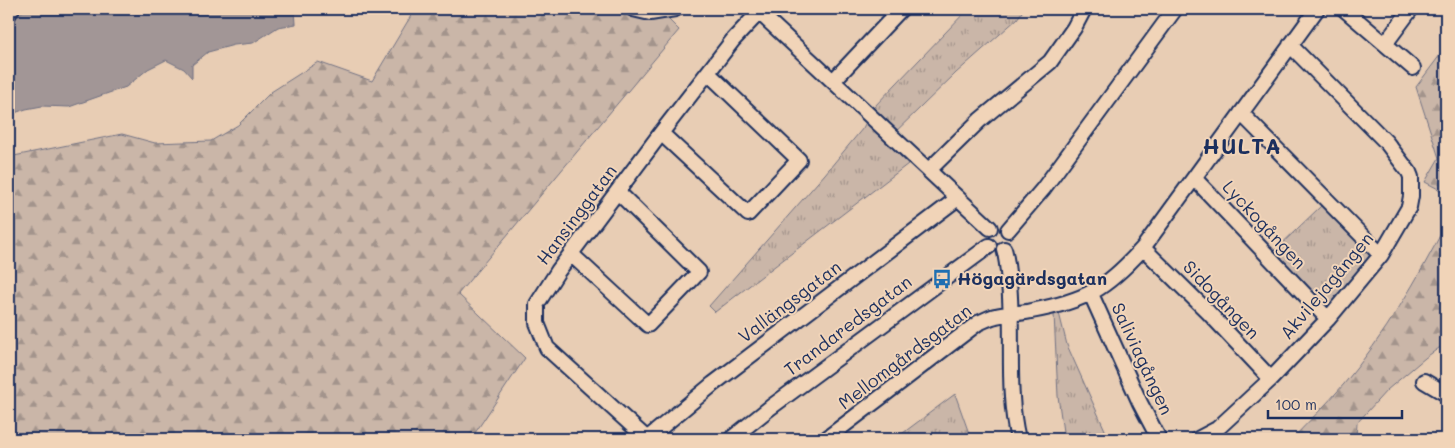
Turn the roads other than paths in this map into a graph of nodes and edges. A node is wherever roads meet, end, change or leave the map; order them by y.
1 (12, 9) edge
2 (633, 9) edge
3 (675, 9) edge
4 (901, 9) edge
5 (1084, 9) edge
6 (1175, 9) edge
7 (1317, 9) edge
8 (1344, 9) edge
9 (1411, 9) edge
10 (758, 10) edge
11 (9, 13) edge
12 (1386, 44) junction
13 (1290, 45) junction
14 (1413, 68) dead end
15 (708, 73) junction
16 (833, 81) junction
17 (1241, 112) junction
18 (661, 133) junction
19 (929, 170) junction
20 (1194, 178) junction
21 (618, 192) junction
22 (958, 198) junction
23 (990, 228) junction
24 (1008, 230) junction
25 (988, 246) junction
26 (1143, 248) junction
27 (1004, 249) junction
28 (571, 254) junction
29 (1381, 255) junction
30 (1091, 294) junction
31 (1011, 313) junction
32 (1328, 319) junction
33 (1272, 380) junction
34 (1424, 382) dead end
35 (1446, 394) edge
36 (834, 437) edge
37 (647, 439) edge
38 (731, 439) edge
39 (1018, 439) edge
40 (1159, 439) edge
41 (1198, 439) edge

1 - 11 street
2 - 3 street
4 - 16 street
5 - 19 street
6 - 24 street
7 - 13 street, Mellomgårdsgatan
8 - 12 street
9 - 12 street
10 - 15 street, Hansinggatan
10 - 16 street
12 - 14 street
13 - 17 street, Mellomgårdsgatan
13 - 29 street, Akvilejagången
15 - 18 street, Hansinggatan
15 - 18 street
16 - 19 street
17 - 20 street, Mellomgårdsgatan
17 - 29 street
18 - 21 street, Hansinggatan
19 - 22 street
20 - 26 street, Mellomgårdsgatan
20 - 32 street, Lyckogången
21 - 28 street, Hansinggatan
21 - 28 street
22 - 23 street
22 - 37 street, Vallängsgatan
23 - 24 street
23 - 25 street
24 - 27 street
25 - 27 street
25 - 38 street, Trandaredsgatan
26 - 30 street, Mellomgårdsgatan
26 - 33 street, Sidogången
27 - 31 street
28 - 37 street, Hansinggatan
29 - 32 street, Akvilejagången
30 - 31 street, Mellomgårdsgatan
30 - 40 street, Saliviagången
31 - 36 street, Mellomgårdsgatan
31 - 39 street
32 - 33 street, Akvilejagången
33 - 41 street, Akvilejagången
34 - 35 street

